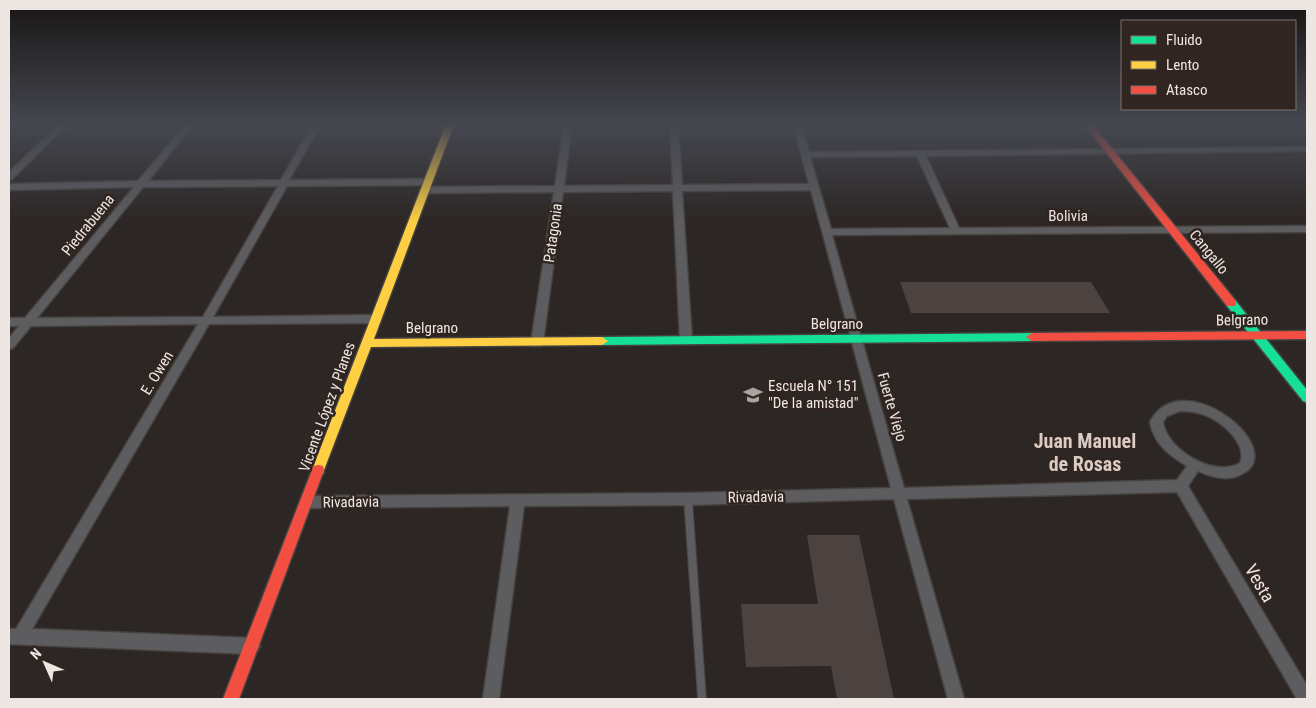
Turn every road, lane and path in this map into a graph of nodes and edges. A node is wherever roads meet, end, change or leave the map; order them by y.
1 (30, 157) edge
2 (164, 157) edge
3 (299, 157) edge
4 (437, 157) edge
5 (563, 157) edge
6 (676, 157) edge
7 (807, 157) edge
8 (922, 157) edge
9 (1114, 157) edge
10 (9, 177) edge
11 (142, 184) junction
12 (284, 184) junction
13 (425, 186) junction
14 (9, 187) edge
15 (814, 187) junction
16 (678, 188) junction
17 (559, 189) junction
18 (1307, 229) edge
19 (1172, 230) junction
20 (828, 232) junction
21 (956, 232) junction
22 (374, 319) junction
23 (206, 320) junction
24 (9, 322) edge
25 (29, 322) junction
26 (1257, 335) junction
27 (1307, 335) edge
28 (855, 339) junction
29 (686, 340) junction
30 (366, 343) junction
31 (536, 343) junction
32 (9, 345) edge
33 (1307, 398) edge
34 (1194, 466) junction
35 (1181, 486) junction
36 (900, 493) junction
37 (688, 498) junction
38 (518, 500) junction
39 (308, 502) junction
40 (14, 636) edge
41 (252, 646) junction
42 (231, 699) edge
43 (491, 699) edge
44 (702, 699) edge
45 (956, 699) edge
46 (1306, 699) edge

1 - 10 street
2 - 11 street, Piedrabuena
3 - 12 street, E. Owen
4 - 13 street, Vicente López y Planes
5 - 17 street, Patagonia
6 - 16 street
7 - 15 street, Fuerte Viejo
8 - 21 street
9 - 19 street, Cangallo
11 - 12 street
11 - 14 street
11 - 25 street, Piedrabuena
12 - 13 street
12 - 23 street, E. Owen
13 - 17 street
13 - 22 street, Vicente López y Planes
15 - 16 street
15 - 20 street, Fuerte Viejo
16 - 17 street
16 - 29 street
17 - 31 street, Patagonia
18 - 19 street, Bolivia
19 - 21 street, Bolivia
19 - 26 street, Cangallo
20 - 21 street, Bolivia
20 - 28 street, Fuerte Viejo
22 - 23 street
22 - 30 street, Vicente López y Planes
23 - 25 street
23 - 40 street, E. Owen
24 - 25 street
25 - 32 street, Piedrabuena
26 - 27 street, Belgrano
26 - 28 street, Belgrano
26 - 33 street, Cangallo
28 - 29 street, Belgrano
28 - 36 street, Fuerte Viejo
29 - 31 street, Belgrano
30 - 31 street, Belgrano
30 - 39 street, Vicente López y Planes
34 - 34 street
34 - 35 street
35 - 36 street, Rivadavia
35 - 46 street, Vesta
36 - 37 street, Rivadavia
36 - 45 street, Fuerte Viejo
37 - 38 street, Rivadavia
37 - 44 lane
38 - 39 street, Rivadavia
38 - 43 street
39 - 41 street, Vicente López y Planes
40 - 41 street
41 - 42 street, Vicente López y Planes

